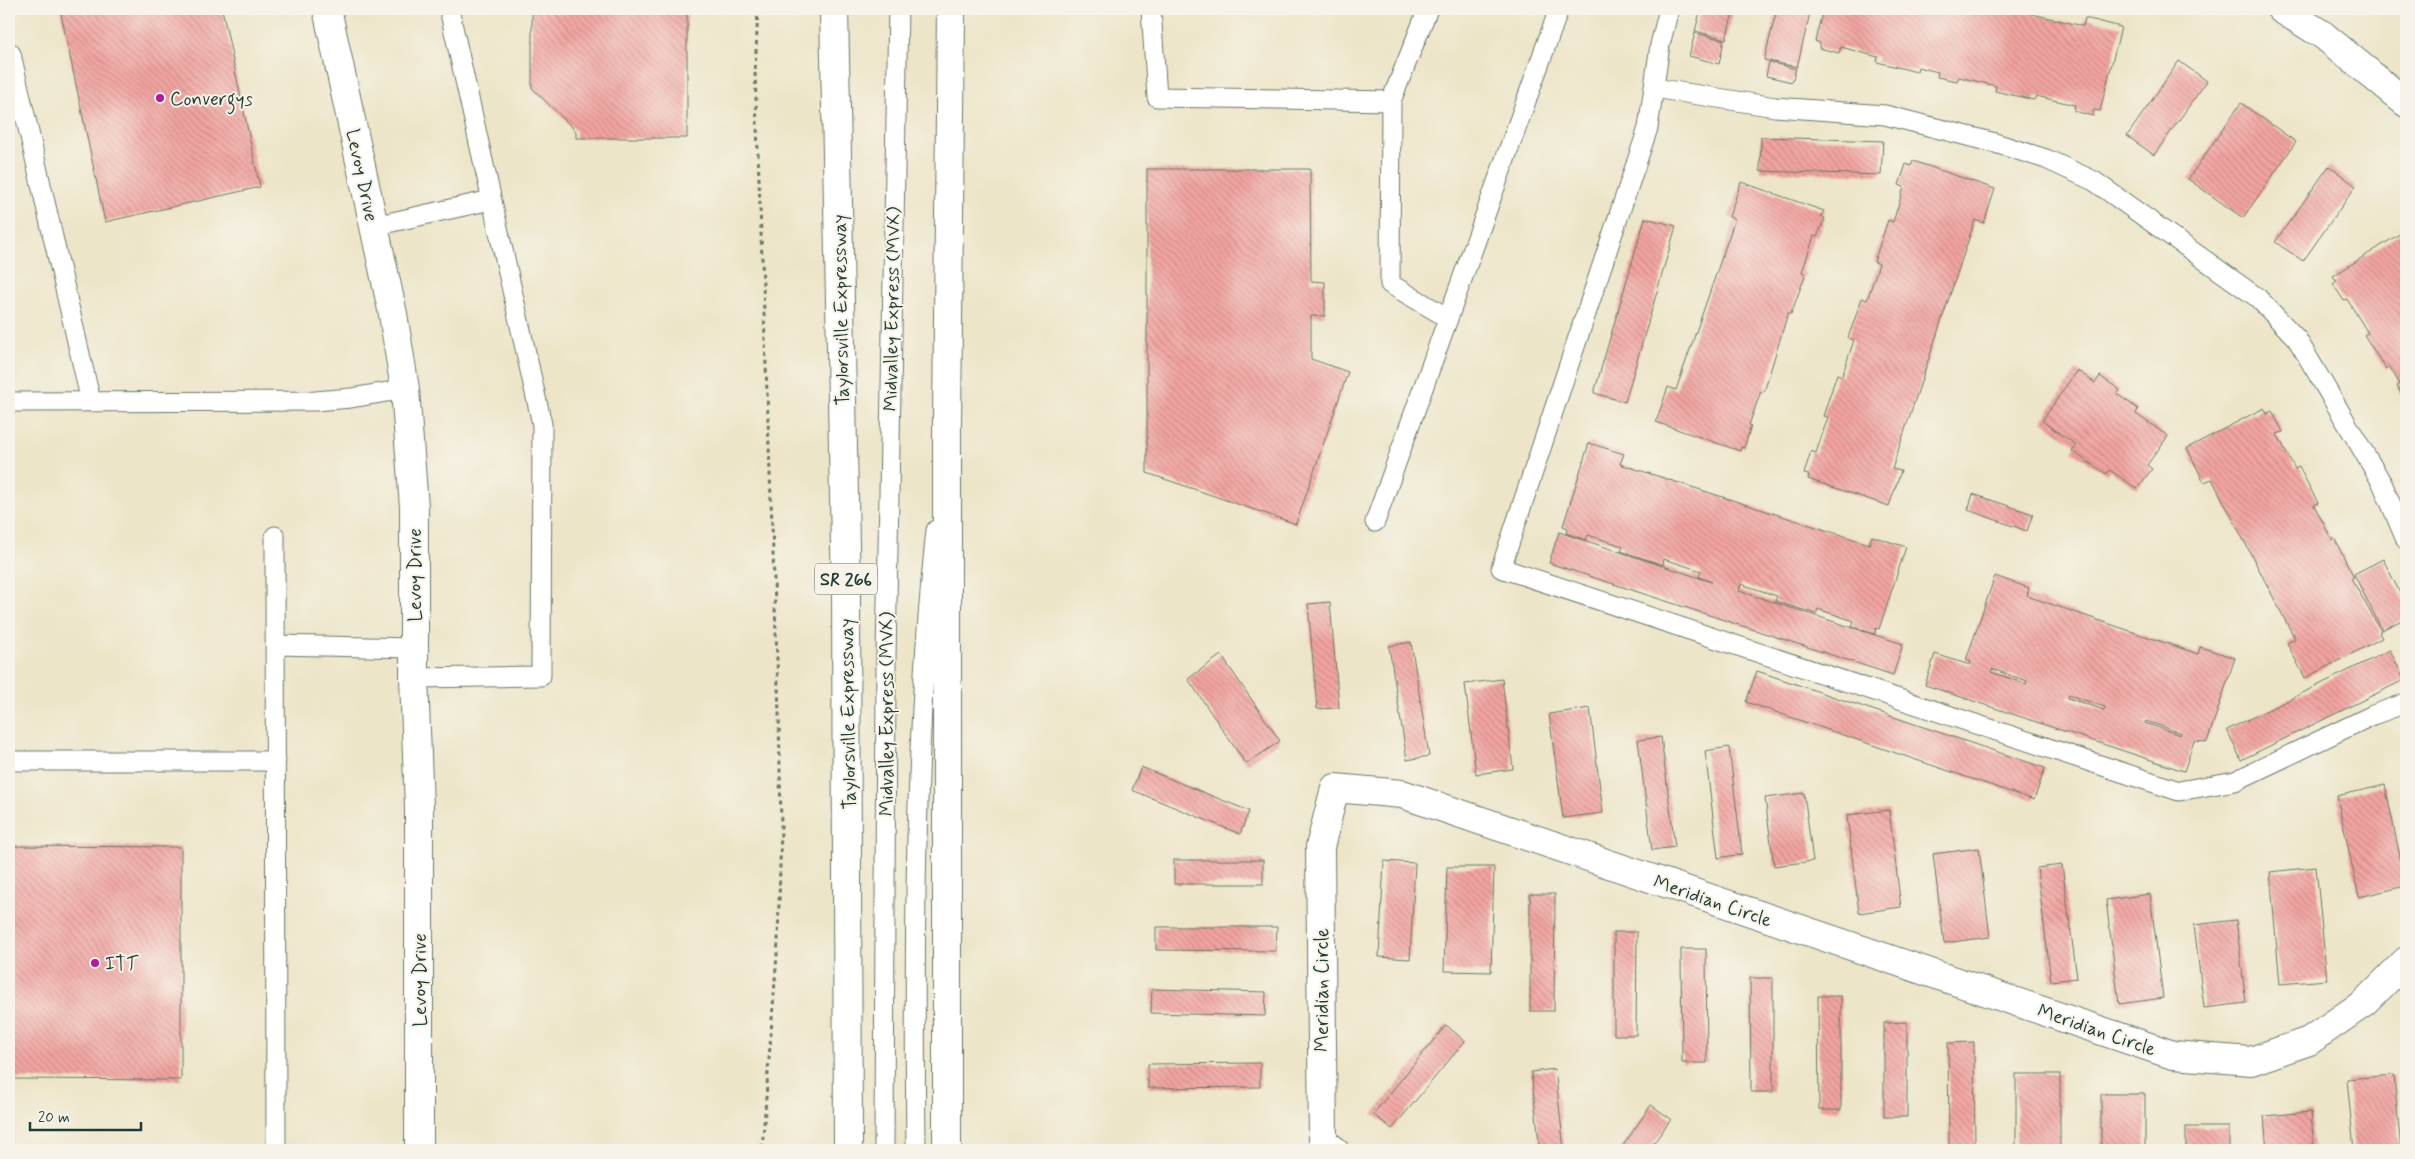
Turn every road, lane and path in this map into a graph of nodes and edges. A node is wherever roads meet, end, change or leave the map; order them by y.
1 (327, 9) edge
2 (449, 9) edge
3 (758, 9) edge
4 (834, 9) edge
5 (898, 9) edge
6 (951, 9) edge
7 (1152, 9) edge
8 (1428, 9) edge
9 (1559, 9) edge
10 (1669, 9) edge
11 (2281, 9) edge
12 (9, 52) edge
13 (1654, 88) junction
14 (1391, 101) junction
15 (2406, 103) edge
16 (491, 200) junction
17 (374, 226) junction
18 (1448, 318) junction
19 (405, 389) junction
20 (9, 402) edge
21 (90, 402) junction
22 (947, 424) junction
23 (1375, 522) dead end
24 (275, 536) dead end
25 (2406, 540) edge
26 (276, 645) junction
27 (414, 648) junction
28 (414, 678) junction
29 (2406, 703) edge
30 (9, 761) edge
31 (276, 761) junction
32 (2406, 961) edge
33 (1328, 1146) edge
34 (276, 1150) edge
35 (418, 1150) edge
36 (762, 1150) edge
37 (848, 1150) edge
38 (884, 1150) edge
39 (916, 1150) edge
40 (947, 1150) edge

1 - 17 street, Levoy Drive
2 - 16 lane
3 - 36 path
4 - 37 street, Taylorsville Expressway / SR 266
5 - 38 lane, Midvalley Express (MVX)
6 - 22 street
7 - 14 lane
8 - 14 lane
9 - 18 lane
10 - 13 lane
11 - 15 street
12 - 21 lane
13 - 25 lane
13 - 29 lane
14 - 18 lane
16 - 17 lane
16 - 28 lane
17 - 19 street, Levoy Drive
18 - 23 lane
19 - 21 lane
19 - 27 street, Levoy Drive
20 - 21 lane
22 - 39 lane, Midvalley Express (MVX)
22 - 40 street
24 - 26 lane
26 - 27 lane
26 - 31 lane
27 - 28 street, Levoy Drive
28 - 35 street, Levoy Drive
30 - 31 lane
31 - 34 lane
32 - 33 street, Meridian Circle

